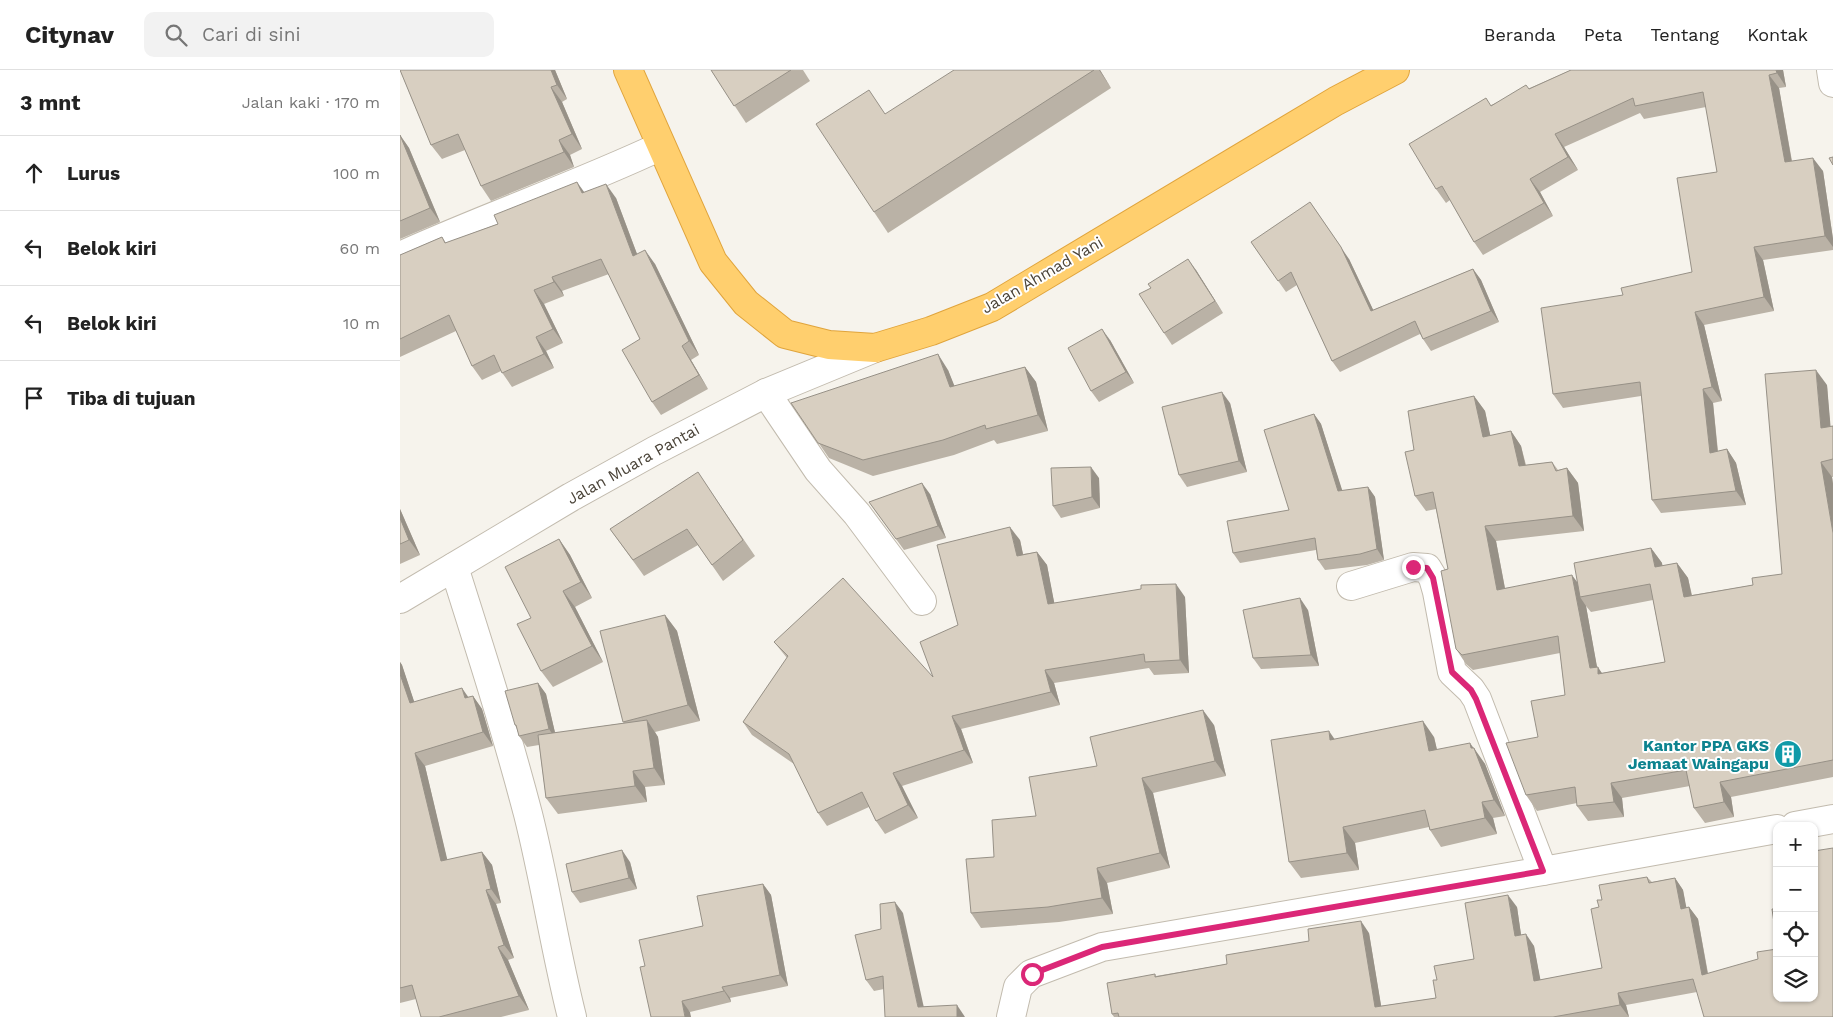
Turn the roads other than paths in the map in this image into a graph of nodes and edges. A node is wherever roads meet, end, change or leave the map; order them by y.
1 (628, 70) edge
2 (1395, 70) edge
3 (662, 146) junction
4 (400, 256) edge
5 (875, 348) junction
6 (766, 393) junction
7 (454, 567) junction
8 (1351, 586) dead end
9 (400, 599) edge
10 (922, 601) dead end
11 (1833, 819) edge
12 (1817, 822) edge
13 (1773, 830) edge
14 (1543, 871) junction
15 (572, 1017) edge
16 (1011, 1017) edge

1 - 3 highway, Jalan Ahmad Yani
2 - 5 highway, Jalan Ahmad Yani
3 - 4 street
3 - 5 highway, Jalan Ahmad Yani
5 - 6 street, Jalan Muara Pantai
6 - 7 street, Jalan Muara Pantai
6 - 10 street
7 - 9 street, Jalan Muara Pantai
7 - 15 street
8 - 14 street
11 - 12 street
13 - 14 street
14 - 16 street

